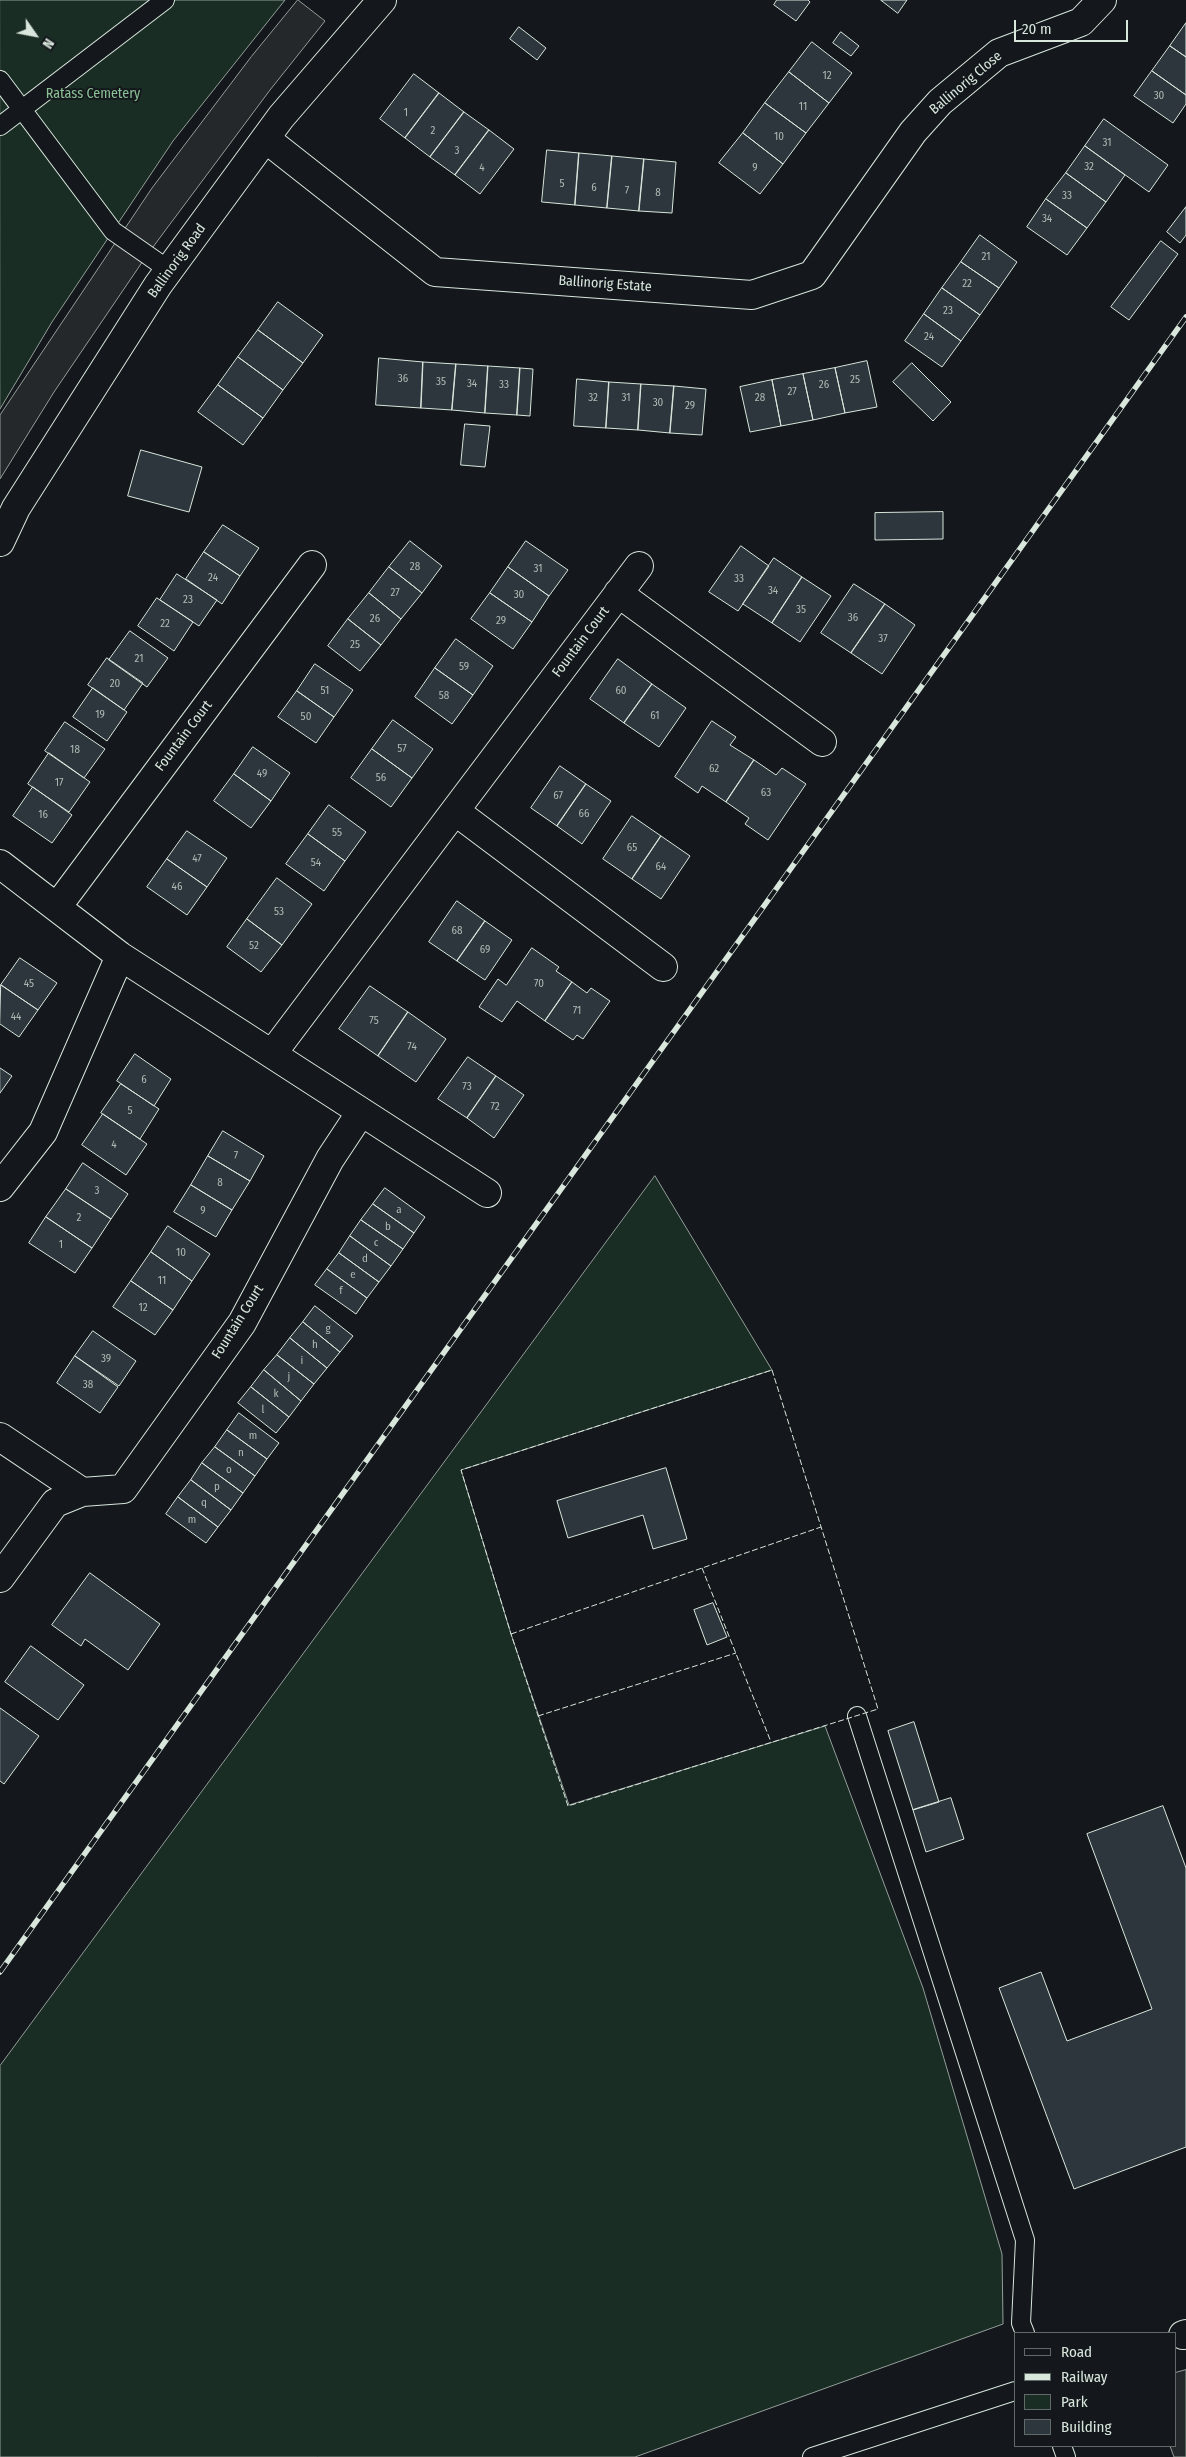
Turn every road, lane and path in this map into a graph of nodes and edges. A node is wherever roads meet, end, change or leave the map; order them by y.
1 (165, 0) edge
2 (382, 0) edge
3 (1102, 0) edge
4 (0, 80) edge
5 (22, 109) junction
6 (0, 126) edge
7 (913, 132) joint
8 (266, 139) junction
9 (169, 270) junction
10 (0, 542) edge
11 (312, 565) dead end
12 (639, 566) dead end
13 (618, 594) junction
14 (822, 742) dead end
15 (455, 811) junction
16 (0, 864) edge
17 (57, 908) junction
18 (120, 956) junction
19 (663, 967) dead end
20 (272, 1054) junction
21 (361, 1112) junction
22 (0, 1187) edge
23 (487, 1194) dead end
24 (0, 1437) edge
25 (82, 1492) junction
26 (0, 1578) edge
27 (857, 1716) dead end
28 (1025, 2332) edge
29 (1014, 2391) edge
30 (812, 2457) edge

1 - 5 lane
2 - 8 street, Ballinorig Road
3 - 7 street, Ballinorig Close
4 - 5 lane
5 - 6 lane
5 - 9 lane
7 - 8 street, Ballinorig Estate
8 - 9 street, Ballinorig Road
9 - 10 street, Ballinorig Road
11 - 17 street, Fountain Court
12 - 13 street, Fountain Court
13 - 14 street, Fountain Court
13 - 15 street, Fountain Court
15 - 19 street
15 - 20 street, Fountain Court
16 - 17 street
17 - 18 street
18 - 20 street
18 - 22 street
20 - 21 street
21 - 23 street
21 - 25 street, Fountain Court
24 - 25 street
25 - 26 street, Fountain Court
27 - 28 lane
29 - 30 lane

